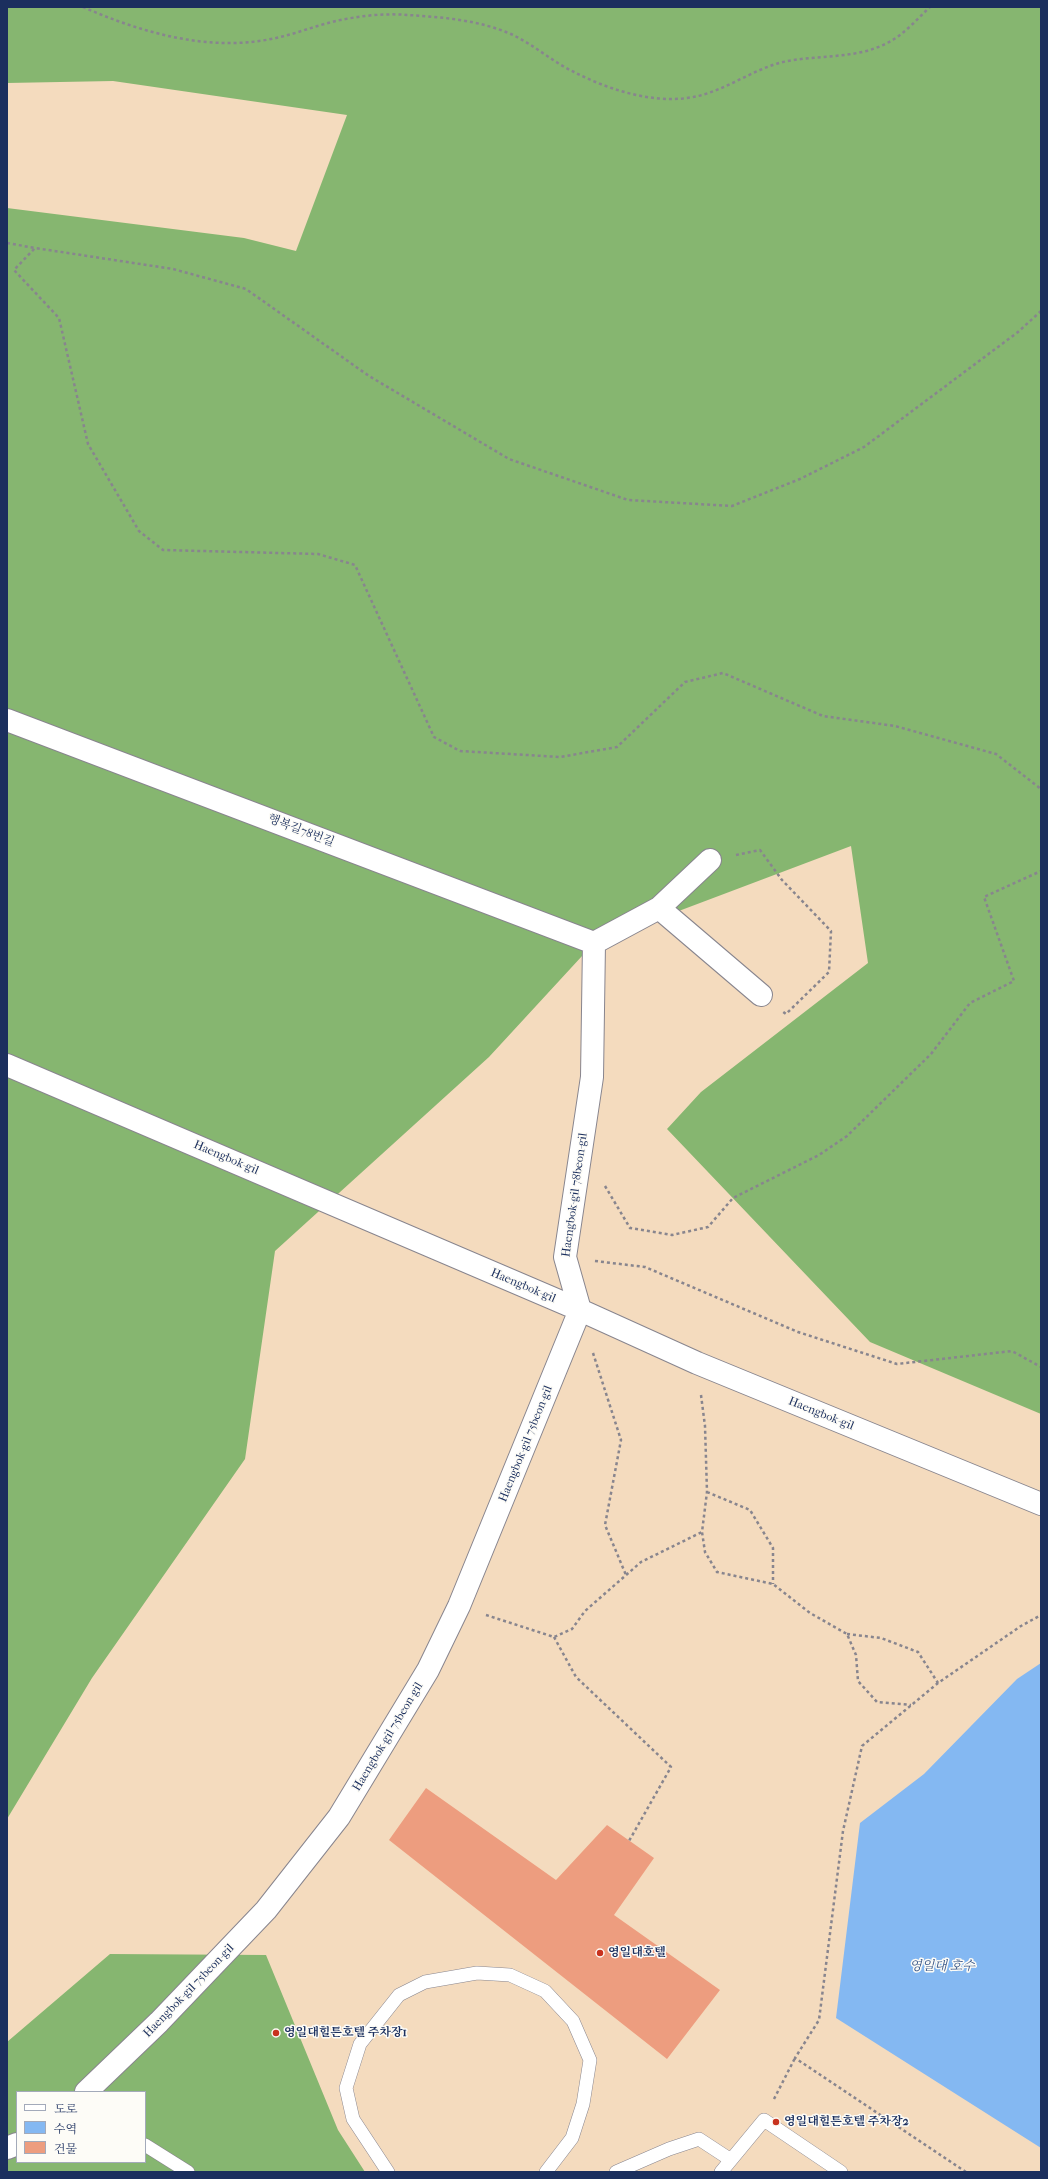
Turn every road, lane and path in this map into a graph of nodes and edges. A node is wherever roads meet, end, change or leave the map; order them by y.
1 (83, 7) edge
2 (930, 7) edge
3 (7, 243) edge
4 (35, 248) junction
5 (1041, 311) edge
6 (7, 720) edge
7 (1041, 789) edge
8 (710, 860) joint
9 (1041, 871) edge
10 (659, 908) junction
11 (594, 943) junction
12 (761, 995) joint
13 (7, 1065) edge
14 (581, 1149) junction
15 (565, 1257) junction
16 (580, 1310) junction
17 (697, 1363) junction
18 (1041, 1367) edge
19 (707, 1492) junction
20 (1041, 1504) edge
21 (702, 1532) junction
22 (626, 1575) junction
23 (773, 1584) junction
24 (459, 1606) junction
25 (1041, 1615) edge
26 (847, 1634) junction
27 (554, 1637) junction
28 (938, 1683) junction
29 (912, 1705) junction
30 (630, 1841) dead end
31 (795, 2058) junction
32 (87, 2091) edge
33 (764, 2120) junction
34 (146, 2146) edge
35 (731, 2160) junction
36 (188, 2172) edge
37 (388, 2172) edge
38 (547, 2172) edge
39 (616, 2172) edge
40 (721, 2172) edge
41 (841, 2172) edge
42 (966, 2172) edge

1 - 2 path
3 - 4 path
4 - 5 path
4 - 7 path
6 - 11 street, 행복길78번길
8 - 10 street
8 - 12 path
9 - 14 path
10 - 11 street
10 - 12 street
11 - 14 street, Haengbok-gil 78beon-gil
13 - 16 street, Haengbok-gil
14 - 15 street, Haengbok-gil 78beon-gil
15 - 16 street, Haengbok-gil 78beon-gil
15 - 18 path
16 - 17 street, Haengbok-gil
16 - 22 path
16 - 24 street, Haengbok-gil 75beon-gil
17 - 19 path
17 - 20 street, Haengbok-gil
19 - 21 path
19 - 23 path
21 - 22 path
21 - 23 path
22 - 27 path
23 - 26 path
24 - 27 path
24 - 32 street, Haengbok-gil 75beon-gil
25 - 28 path
26 - 28 path
26 - 29 path
27 - 30 path
28 - 29 path
29 - 31 path
31 - 33 path
31 - 42 path
33 - 35 lane
33 - 41 lane
34 - 36 lane
35 - 39 lane
35 - 40 lane
37 - 38 lane

